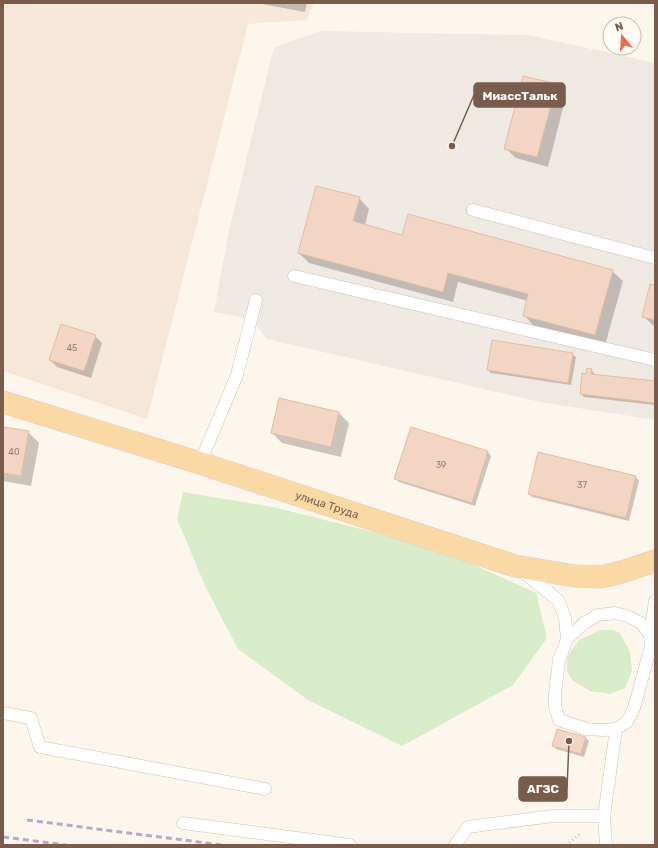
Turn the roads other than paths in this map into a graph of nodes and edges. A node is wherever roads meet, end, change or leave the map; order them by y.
1 (473, 210) dead end
2 (655, 258) edge
3 (294, 276) dead end
4 (256, 300) dead end
5 (655, 360) edge
6 (3, 402) edge
7 (200, 463) junction
8 (655, 561) edge
9 (514, 566) junction
10 (655, 601) edge
11 (652, 636) edge
12 (567, 639) junction
13 (3, 713) edge
14 (616, 730) junction
15 (266, 789) dead end
16 (604, 816) junction
17 (183, 823) dead end
18 (350, 845) edge
19 (456, 845) edge
20 (606, 845) edge

1 - 2 lane
3 - 5 lane
4 - 7 lane
6 - 7 main road, улица Труда
7 - 9 main road, улица Труда
8 - 9 main road, улица Труда
9 - 12 lane
10 - 11 lane
11 - 12 lane
11 - 14 lane
12 - 14 lane
13 - 15 lane
14 - 16 lane
16 - 19 lane
16 - 20 lane
17 - 18 lane

